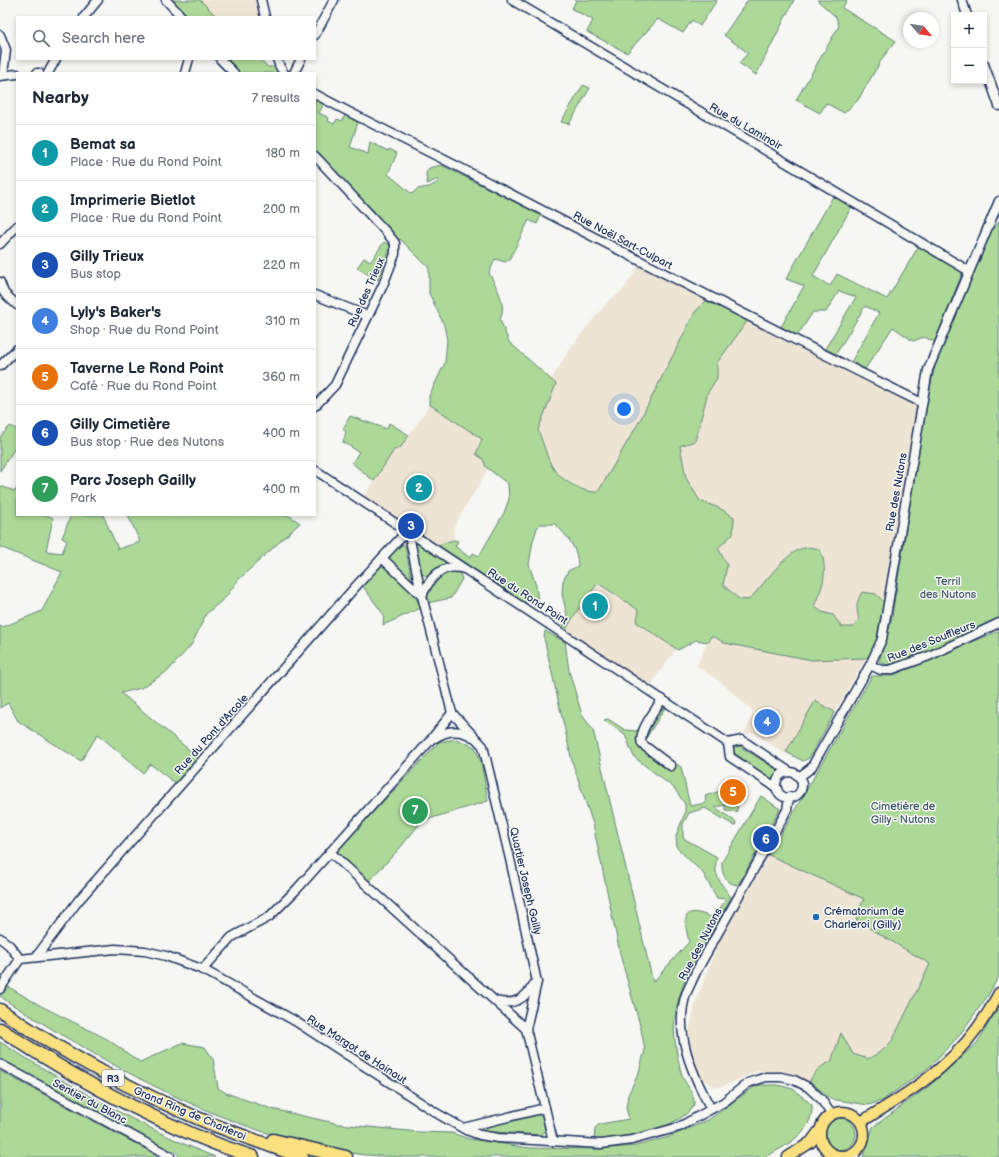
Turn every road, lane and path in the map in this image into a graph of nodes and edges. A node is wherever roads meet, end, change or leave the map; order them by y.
1 (98, 0) edge
2 (166, 0) edge
3 (261, 0) edge
4 (334, 0) edge
5 (512, 0) edge
6 (962, 0) edge
7 (966, 12) edge
8 (85, 16) edge
9 (181, 16) edge
10 (265, 16) edge
11 (316, 33) edge
12 (0, 35) edge
13 (55, 60) edge
14 (189, 60) edge
15 (221, 60) edge
16 (277, 60) edge
17 (300, 60) edge
18 (49, 72) edge
19 (185, 72) edge
20 (233, 72) edge
21 (283, 72) edge
22 (294, 72) edge
23 (987, 72) edge
24 (16, 74) edge
25 (1, 76) edge
26 (316, 95) edge
27 (999, 106) edge
28 (316, 157) edge
29 (999, 201) edge
30 (16, 227) edge
31 (0, 244) edge
32 (969, 271) junction
33 (0, 282) edge
34 (316, 295) edge
35 (16, 304) edge
36 (368, 316) junction
37 (16, 350) edge
38 (0, 366) edge
39 (922, 403) junction
40 (316, 405) edge
41 (316, 471) edge
42 (408, 530) junction
43 (382, 558) junction
44 (469, 571) junction
45 (422, 596) junction
46 (999, 623) edge
47 (870, 665) junction
48 (662, 699) junction
49 (452, 713) junction
50 (478, 740) junction
51 (429, 742) junction
52 (728, 742) junction
53 (671, 766) dead end
54 (790, 772) junction
55 (799, 777) junction
56 (777, 788) junction
57 (789, 797) junction
58 (330, 852) junction
59 (0, 938) edge
60 (36, 956) junction
61 (20, 959) junction
62 (202, 970) junction
63 (536, 979) junction
64 (0, 989) edge
65 (999, 993) edge
66 (495, 1000) junction
67 (0, 1010) edge
68 (0, 1029) edge
69 (526, 1029) junction
70 (0, 1064) edge
71 (545, 1108) junction
72 (711, 1109) junction
73 (831, 1114) junction
74 (861, 1122) junction
75 (463, 1128) junction
76 (819, 1131) junction
77 (233, 1132) junction
78 (553, 1141) junction
79 (832, 1155) junction
80 (854, 1155) edge
81 (170, 1156) dead end
82 (253, 1157) edge
83 (302, 1157) edge
84 (346, 1157) edge
85 (788, 1157) edge
86 (820, 1157) edge

1 - 8 street
2 - 9 street
3 - 10 street
4 - 11 street
5 - 32 street, Rue du Laminoir
6 - 7 street
12 - 25 street
13 - 18 street
14 - 19 street
15 - 20 street
16 - 21 street
17 - 22 street
23 - 27 street
24 - 25 street
26 - 39 street, Rue Noël Sart-Culpart
28 - 36 street, Rue des Trieux
29 - 32 street, Rue des Nutons
30 - 31 street
32 - 39 street, Rue des Nutons
33 - 35 street
34 - 36 street
36 - 40 street, Rue des Trieux
37 - 38 street
39 - 47 street, Rue des Nutons
41 - 42 street, Rue du Rond Point
42 - 43 street, Rue du Pont d'Arcole
42 - 44 street, Rue du Rond Point
42 - 45 street, Quartier Joseph Gailly
43 - 45 street
43 - 60 street, Rue du Pont d'Arcole
44 - 45 street
44 - 48 street, Rue du Rond Point
45 - 49 street, Quartier Joseph Gailly
46 - 47 street, Rue des Souffleurs
47 - 55 street, Rue des Nutons
48 - 52 street, Rue du Rond Point
48 - 53 street
49 - 50 street, Quartier Joseph Gailly
49 - 51 street
50 - 51 street
50 - 63 street, Quartier Joseph Gailly
51 - 58 street
52 - 54 street, Rue du Rond Point
52 - 56 street
54 - 55 street
54 - 56 street
55 - 57 street
56 - 57 street
57 - 72 street, Rue des Nutons
58 - 62 street
58 - 66 street
59 - 61 street
60 - 61 street, Rue Margot de Hainaut
60 - 62 street, Rue Margot de Hainaut
61 - 64 street
62 - 75 street, Rue Margot de Hainaut
63 - 66 street
63 - 69 street, Quartier Joseph Gailly
65 - 74 main road
66 - 69 street
67 - 77 highway, Grand Ring de Charleroi / R3
68 - 82 highway, Grand Ring de Charleroi / R3
69 - 71 street, Quartier Joseph Gailly
70 - 81 street, Sentier du Blanc
71 - 75 street
71 - 78 street, Quartier Joseph Gailly
72 - 73 street, Rue Margot de Hainaut
72 - 78 street, Rue Margot de Hainaut
73 - 74 main road
73 - 76 main road
74 - 80 main road
75 - 78 street, Rue Margot de Hainaut
76 - 79 main road
76 - 85 main road
77 - 83 highway, Grand Ring de Charleroi / R3
77 - 84 highway
79 - 80 main road
79 - 86 main road

